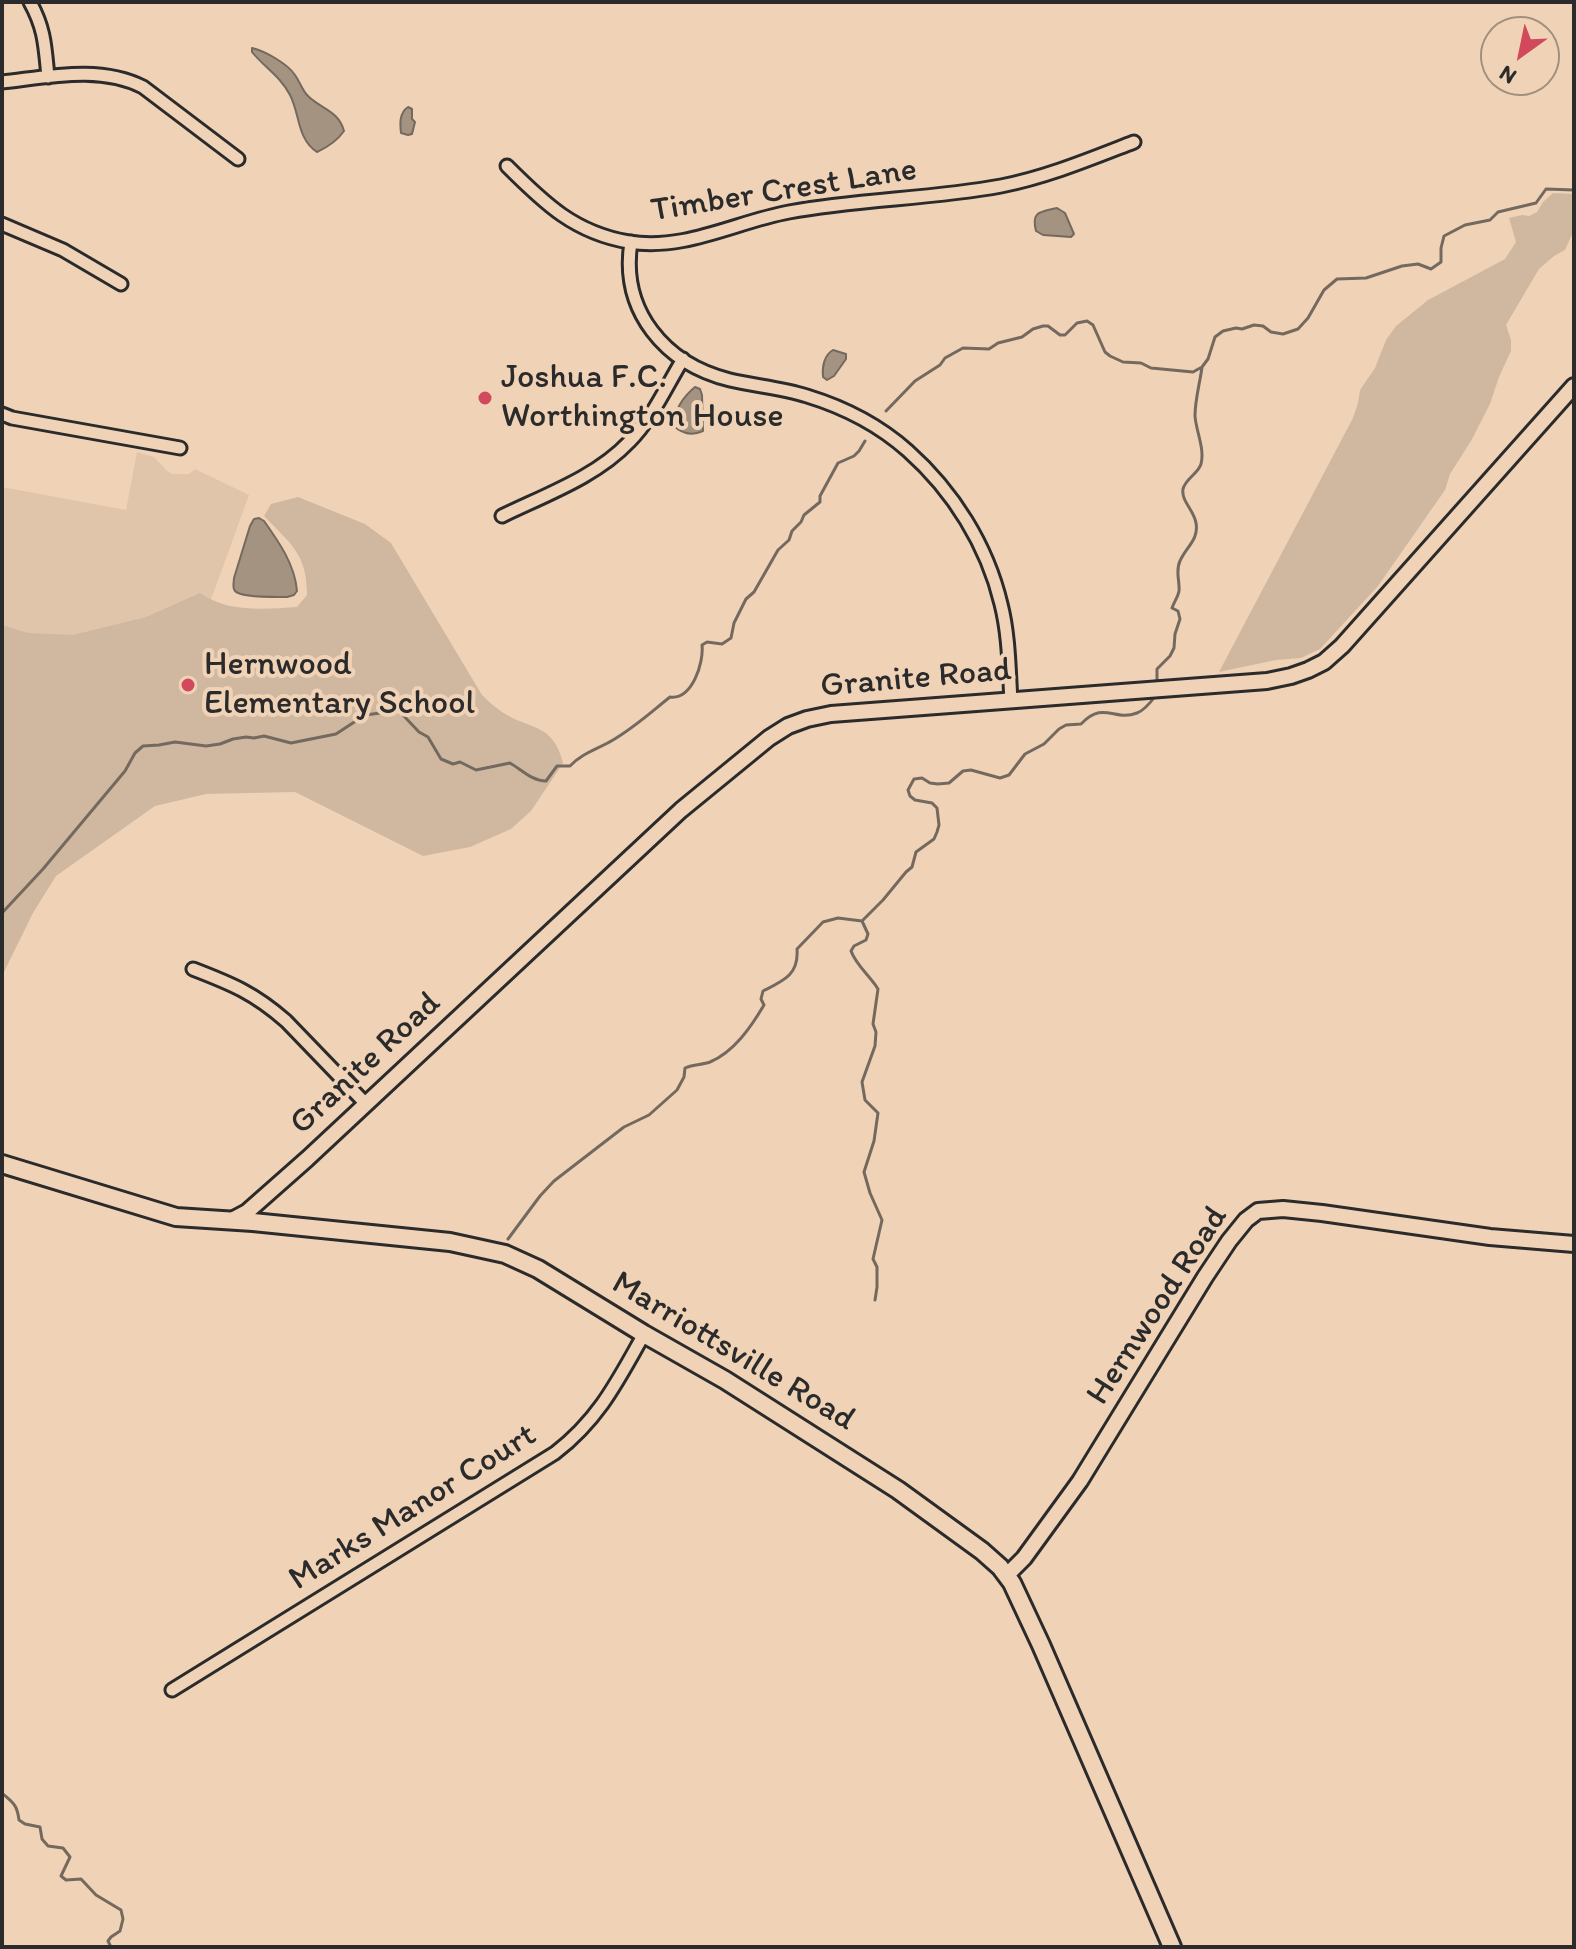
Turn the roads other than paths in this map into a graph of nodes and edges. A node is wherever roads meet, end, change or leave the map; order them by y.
1 (30, 2) edge
2 (48, 77) junction
3 (2, 82) edge
4 (1134, 142) dead end
5 (238, 159) dead end
6 (507, 166) dead end
7 (2, 224) edge
8 (631, 242) junction
9 (121, 284) dead end
10 (683, 359) junction
11 (1574, 386) edge
12 (2, 414) edge
13 (180, 448) dead end
14 (502, 516) dead end
15 (1011, 701) junction
16 (193, 969) dead end
17 (366, 1104) junction
18 (2, 1164) edge
19 (230, 1221) junction
20 (1574, 1244) edge
21 (644, 1334) junction
22 (1007, 1575) junction
23 (172, 1690) dead end
24 (1172, 1947) edge

1 - 2 street
2 - 3 street
2 - 5 street
4 - 8 street, Timber Crest Lane
6 - 8 street, Timber Crest Lane
7 - 9 street
8 - 10 street
10 - 14 street
10 - 15 street
11 - 15 street, Granite Road
12 - 13 street
15 - 17 street, Granite Road
16 - 17 street
17 - 19 street, Granite Road
18 - 19 main road, Marriottsville Road
19 - 21 main road, Marriottsville Road
20 - 22 street, Hernwood Road
21 - 22 main road, Marriottsville Road
21 - 23 street, Marks Manor Court
22 - 24 main road, Marriottsville Road

